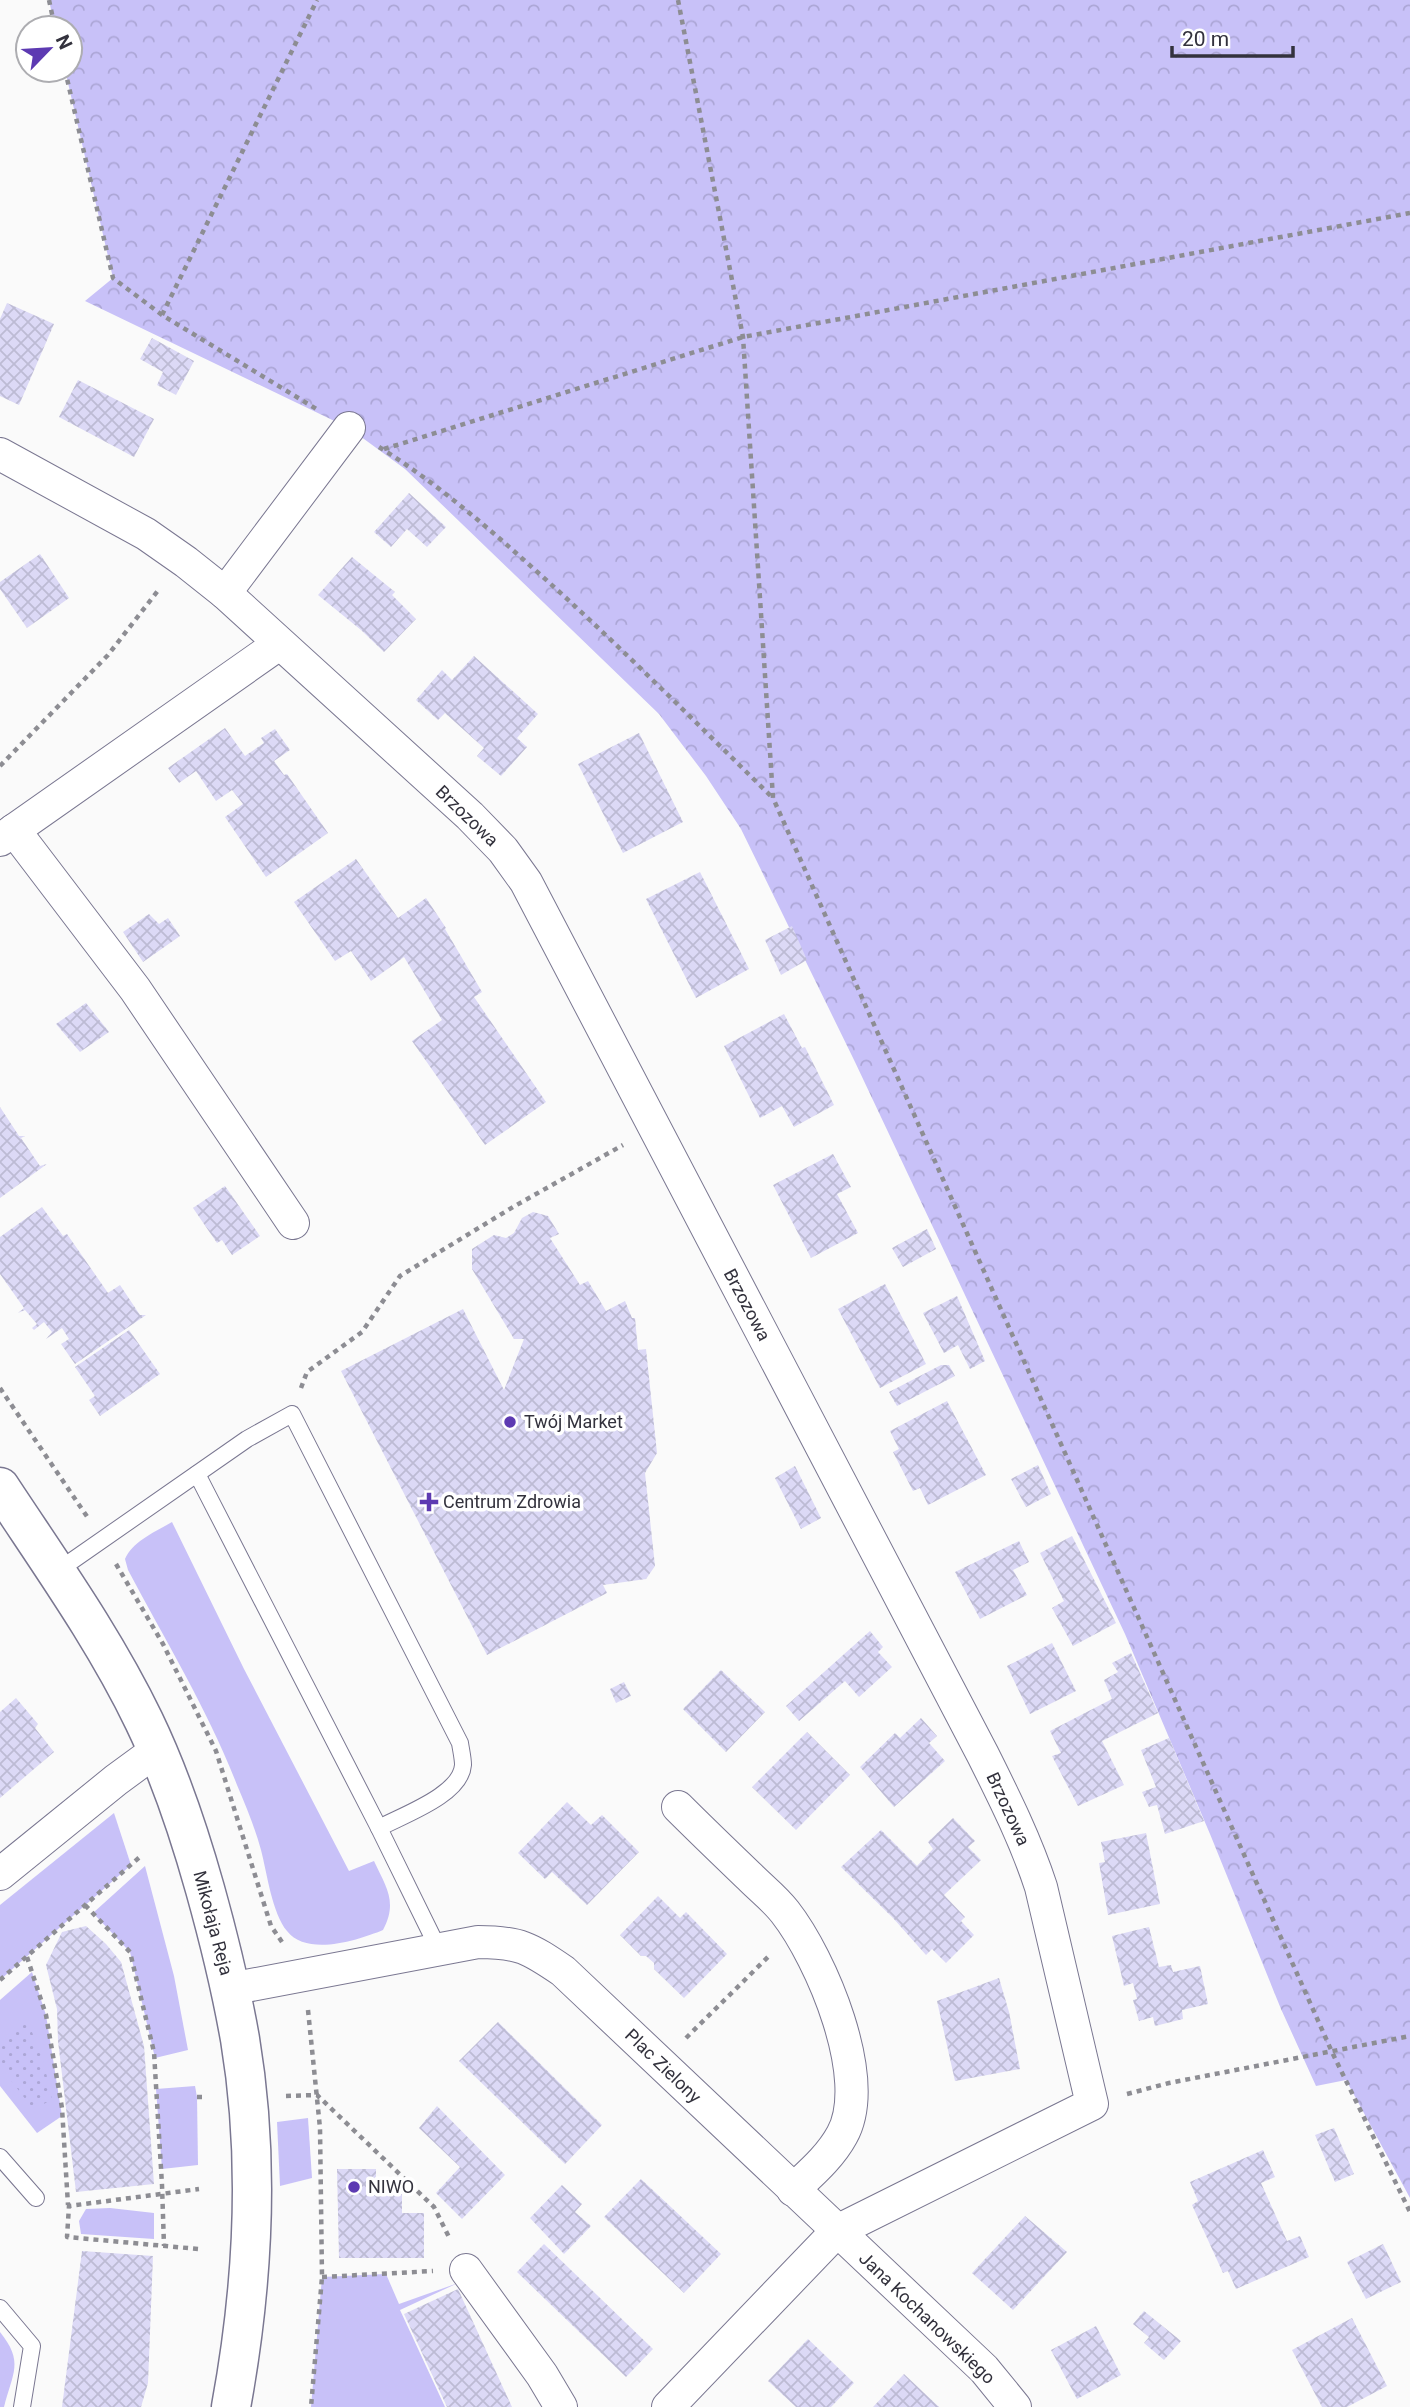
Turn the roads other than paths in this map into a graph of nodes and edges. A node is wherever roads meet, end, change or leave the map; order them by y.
1 (349, 428) road end
2 (0, 454) edge
3 (225, 593) junction
4 (279, 643) junction
5 (7, 835) edge
6 (293, 1223) dead end
7 (197, 1474) junction
8 (0, 1487) edge
9 (56, 1572) junction
10 (157, 1750) junction
11 (678, 1807) dead end
12 (379, 1828) junction
13 (0, 1874) edge
14 (439, 1950) junction
15 (230, 1989) junction
16 (0, 2157) edge
17 (793, 2190) junction
18 (36, 2198) dead end
19 (837, 2231) junction
20 (466, 2270) road end
21 (0, 2308) edge
22 (22, 2407) edge
23 (231, 2407) edge
24 (562, 2407) edge
25 (668, 2407) edge
26 (1015, 2407) edge

1 - 3 street
2 - 3 street, Brzozowa
3 - 4 street, Brzozowa
4 - 5 street
4 - 19 street, Brzozowa
5 - 6 street
7 - 9 lane
7 - 12 lane
7 - 12 lane
8 - 9 street, Mikołaja Reja
9 - 10 street, Mikołaja Reja
10 - 13 street
10 - 15 street, Mikołaja Reja
11 - 17 street
12 - 14 lane
14 - 15 street, Plac Zielony
14 - 17 street, Plac Zielony
15 - 23 street, Mikołaja Reja
16 - 18 lane
17 - 19 street, Plac Zielony
19 - 25 street
19 - 26 street, Jana Kochanowskiego
20 - 24 street
21 - 22 lane

